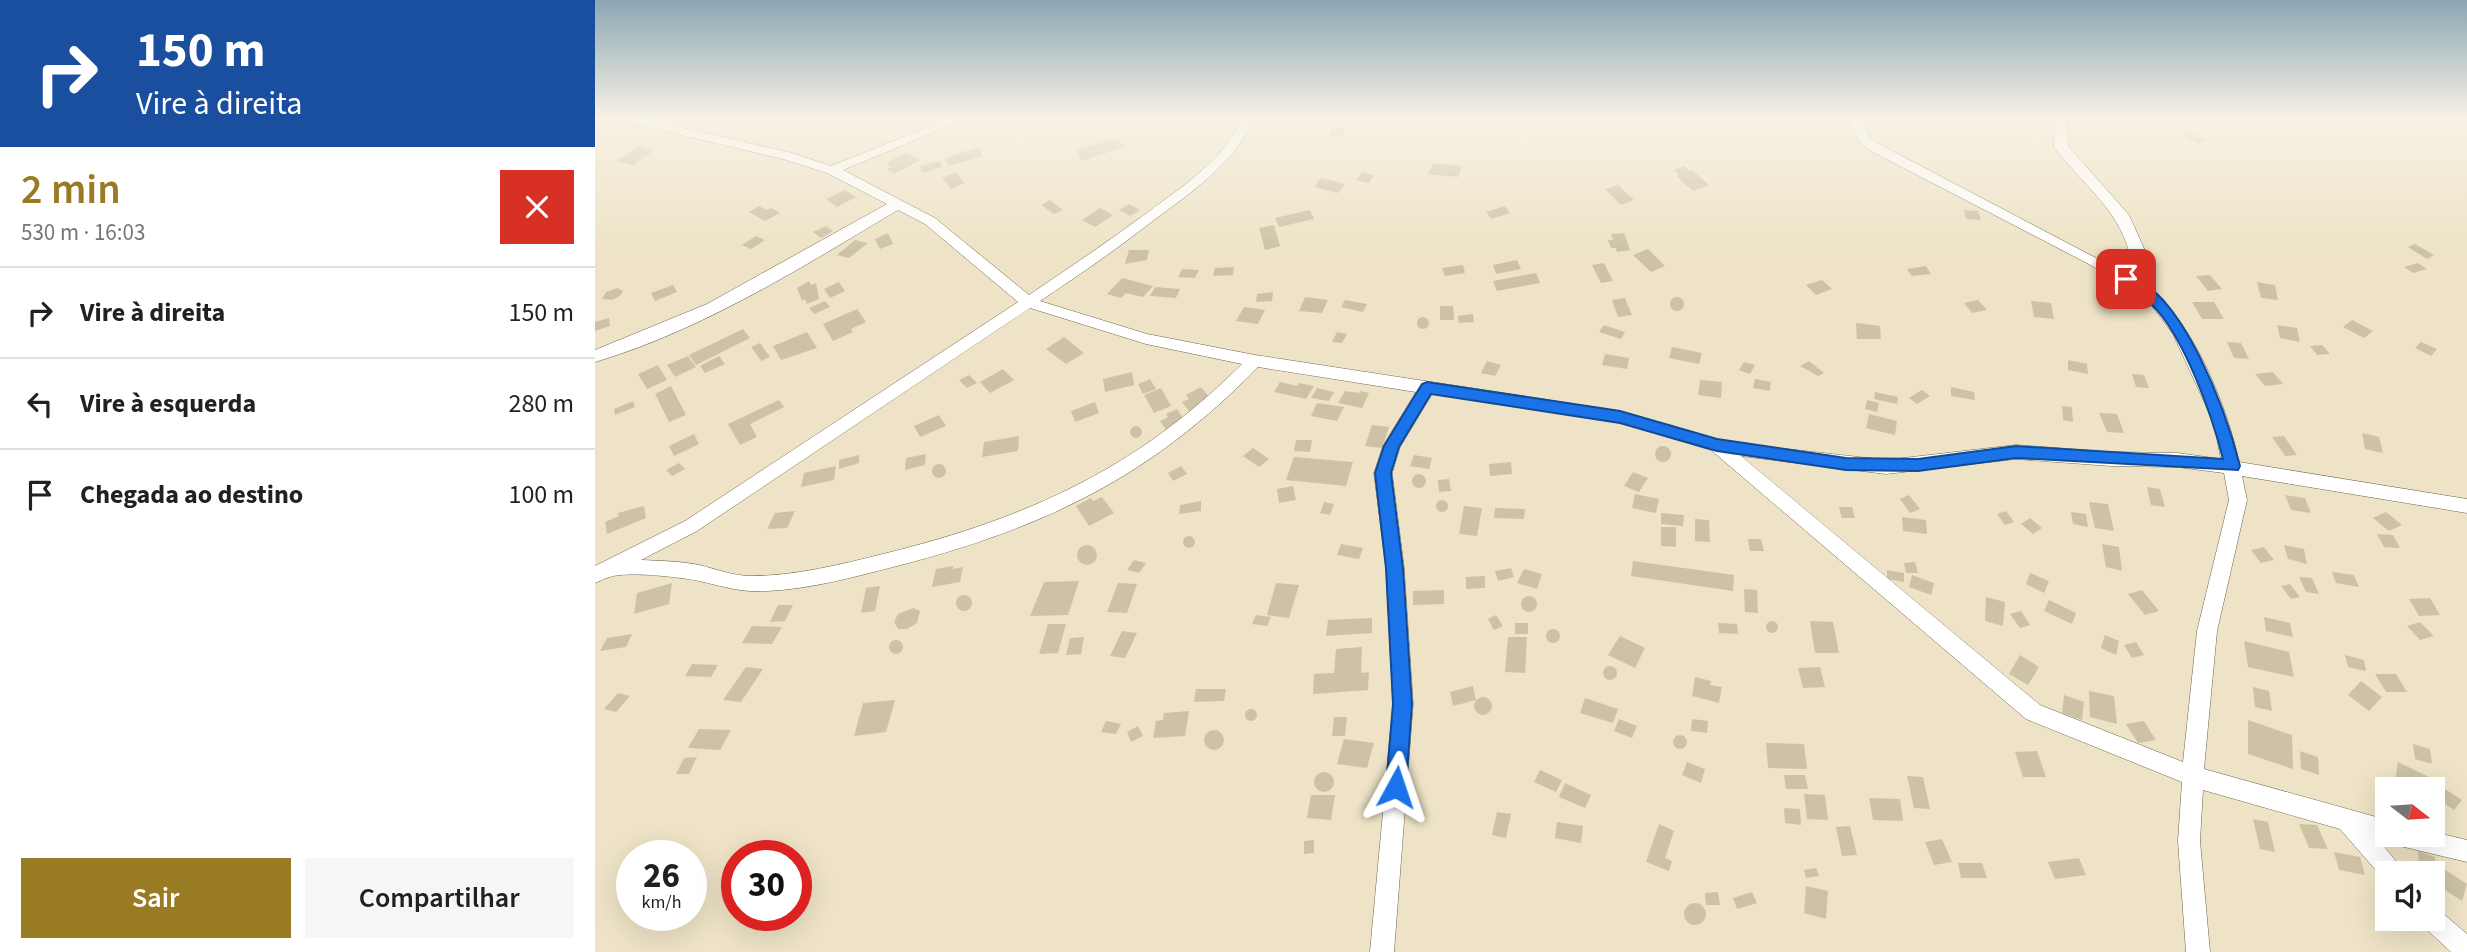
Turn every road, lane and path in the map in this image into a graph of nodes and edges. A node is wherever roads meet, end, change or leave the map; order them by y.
1 (808, 162) edge
2 (851, 162) edge
3 (1217, 162) edge
4 (1904, 162) edge
5 (2075, 162) edge
6 (832, 170) junction
7 (898, 204) junction
8 (2143, 291) junction
9 (1029, 303) junction
10 (595, 356) edge
11 (1255, 361) junction
12 (1427, 388) junction
13 (1717, 445) junction
14 (2232, 466) junction
15 (2467, 506) edge
16 (603, 571) edge
17 (2192, 776) junction
18 (2346, 820) junction
19 (2375, 828) edge
20 (2445, 846) edge
21 (2467, 851) edge
22 (2381, 861) edge
23 (2445, 930) edge
24 (2467, 950) edge
25 (1382, 952) edge
26 (2199, 952) edge

1 - 6 street
2 - 6 street
3 - 9 street
4 - 8 street
5 - 8 street
6 - 7 street
7 - 9 street
7 - 10 street
8 - 14 street
9 - 11 street
9 - 16 street
11 - 12 street
11 - 16 street
12 - 13 street
12 - 25 street
13 - 14 street
13 - 17 street
14 - 15 street
14 - 17 street
17 - 18 street
17 - 26 street
18 - 19 street
18 - 22 street
20 - 21 street
23 - 24 street

